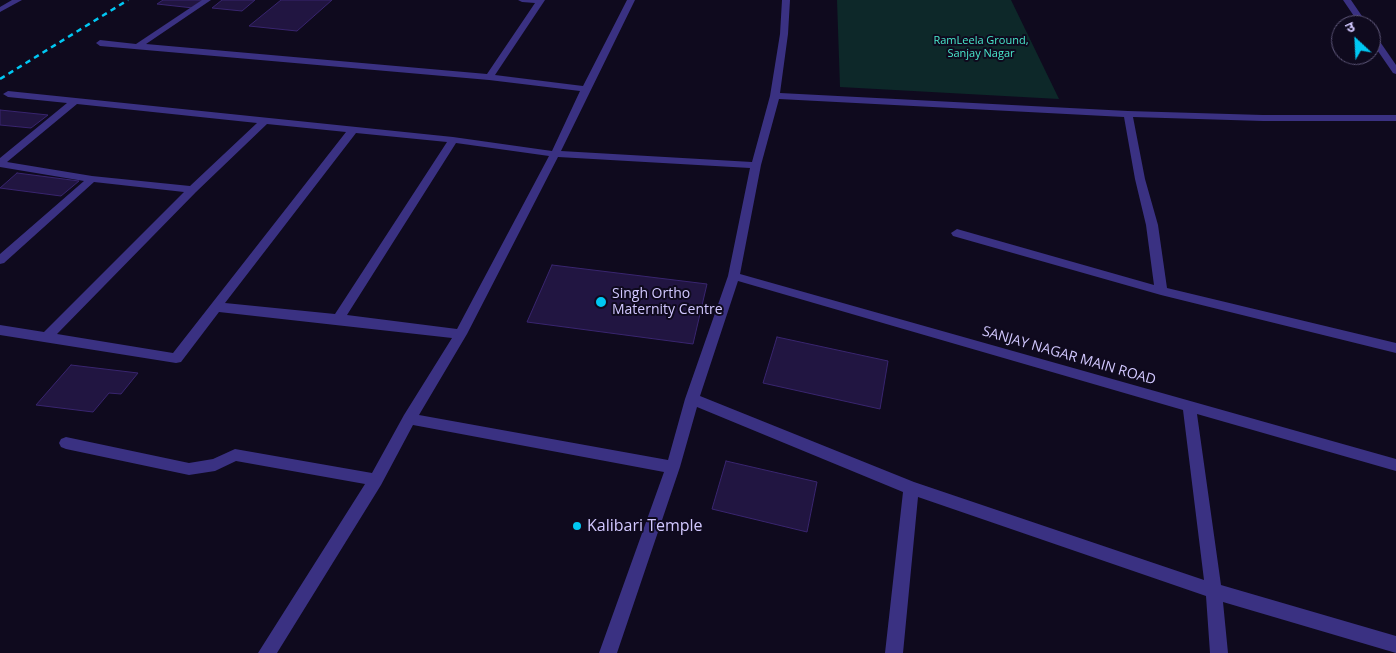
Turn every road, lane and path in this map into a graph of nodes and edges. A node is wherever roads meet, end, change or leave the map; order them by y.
1 (18, 0) edge
2 (207, 0) edge
3 (522, 0) edge
4 (631, 0) edge
5 (786, 0) edge
6 (1347, 0) edge
7 (541, 1) edge
8 (0, 10) edge
9 (1357, 15) edge
10 (100, 43) dead end
11 (138, 46) junction
12 (1381, 49) edge
13 (1396, 71) edge
14 (489, 78) junction
15 (586, 89) junction
16 (8, 94) dead end
17 (775, 96) junction
18 (75, 101) junction
19 (1128, 114) junction
20 (1396, 118) edge
21 (263, 122) junction
22 (352, 131) junction
23 (453, 140) junction
24 (555, 154) junction
25 (0, 164) edge
26 (756, 165) junction
27 (92, 179) junction
28 (192, 190) junction
29 (957, 234) dead end
30 (0, 260) edge
31 (734, 276) junction
32 (1161, 291) junction
33 (217, 307) junction
34 (338, 318) junction
35 (0, 330) edge
36 (461, 334) junction
37 (47, 337) junction
38 (1396, 348) edge
39 (692, 399) junction
40 (1189, 407) junction
41 (409, 419) junction
42 (66, 443) dead end
43 (1396, 465) edge
44 (673, 467) junction
45 (376, 480) junction
46 (911, 488) junction
47 (1214, 590) junction
48 (1388, 647) edge
49 (268, 653) edge
50 (608, 653) edge
51 (894, 653) edge
52 (1219, 653) edge

1 - 8 street
2 - 11 street
3 - 7 street
4 - 15 street
5 - 17 street
6 - 9 street
7 - 14 street
10 - 11 street
11 - 14 street
12 - 13 street
14 - 15 street
15 - 24 street
16 - 18 street
17 - 19 street
17 - 26 street
18 - 21 street
18 - 25 street
19 - 20 street
19 - 32 street
21 - 22 street
21 - 28 street
22 - 23 street
22 - 33 street
23 - 24 street
23 - 34 street
24 - 26 street
24 - 36 street
25 - 27 street
26 - 31 street
27 - 28 street
27 - 30 street
28 - 37 street
29 - 32 street
31 - 39 street
31 - 40 street, SANJAY NAGAR MAIN ROAD
32 - 38 street
33 - 34 street
33 - 37 street
34 - 36 street
35 - 37 street
36 - 41 street
39 - 44 street
39 - 46 street
40 - 43 street, SANJAY NAGAR MAIN ROAD
40 - 47 street
41 - 44 street
41 - 45 street
42 - 45 street
44 - 50 street
45 - 49 street
46 - 47 street
46 - 51 street
47 - 48 street
47 - 52 street

